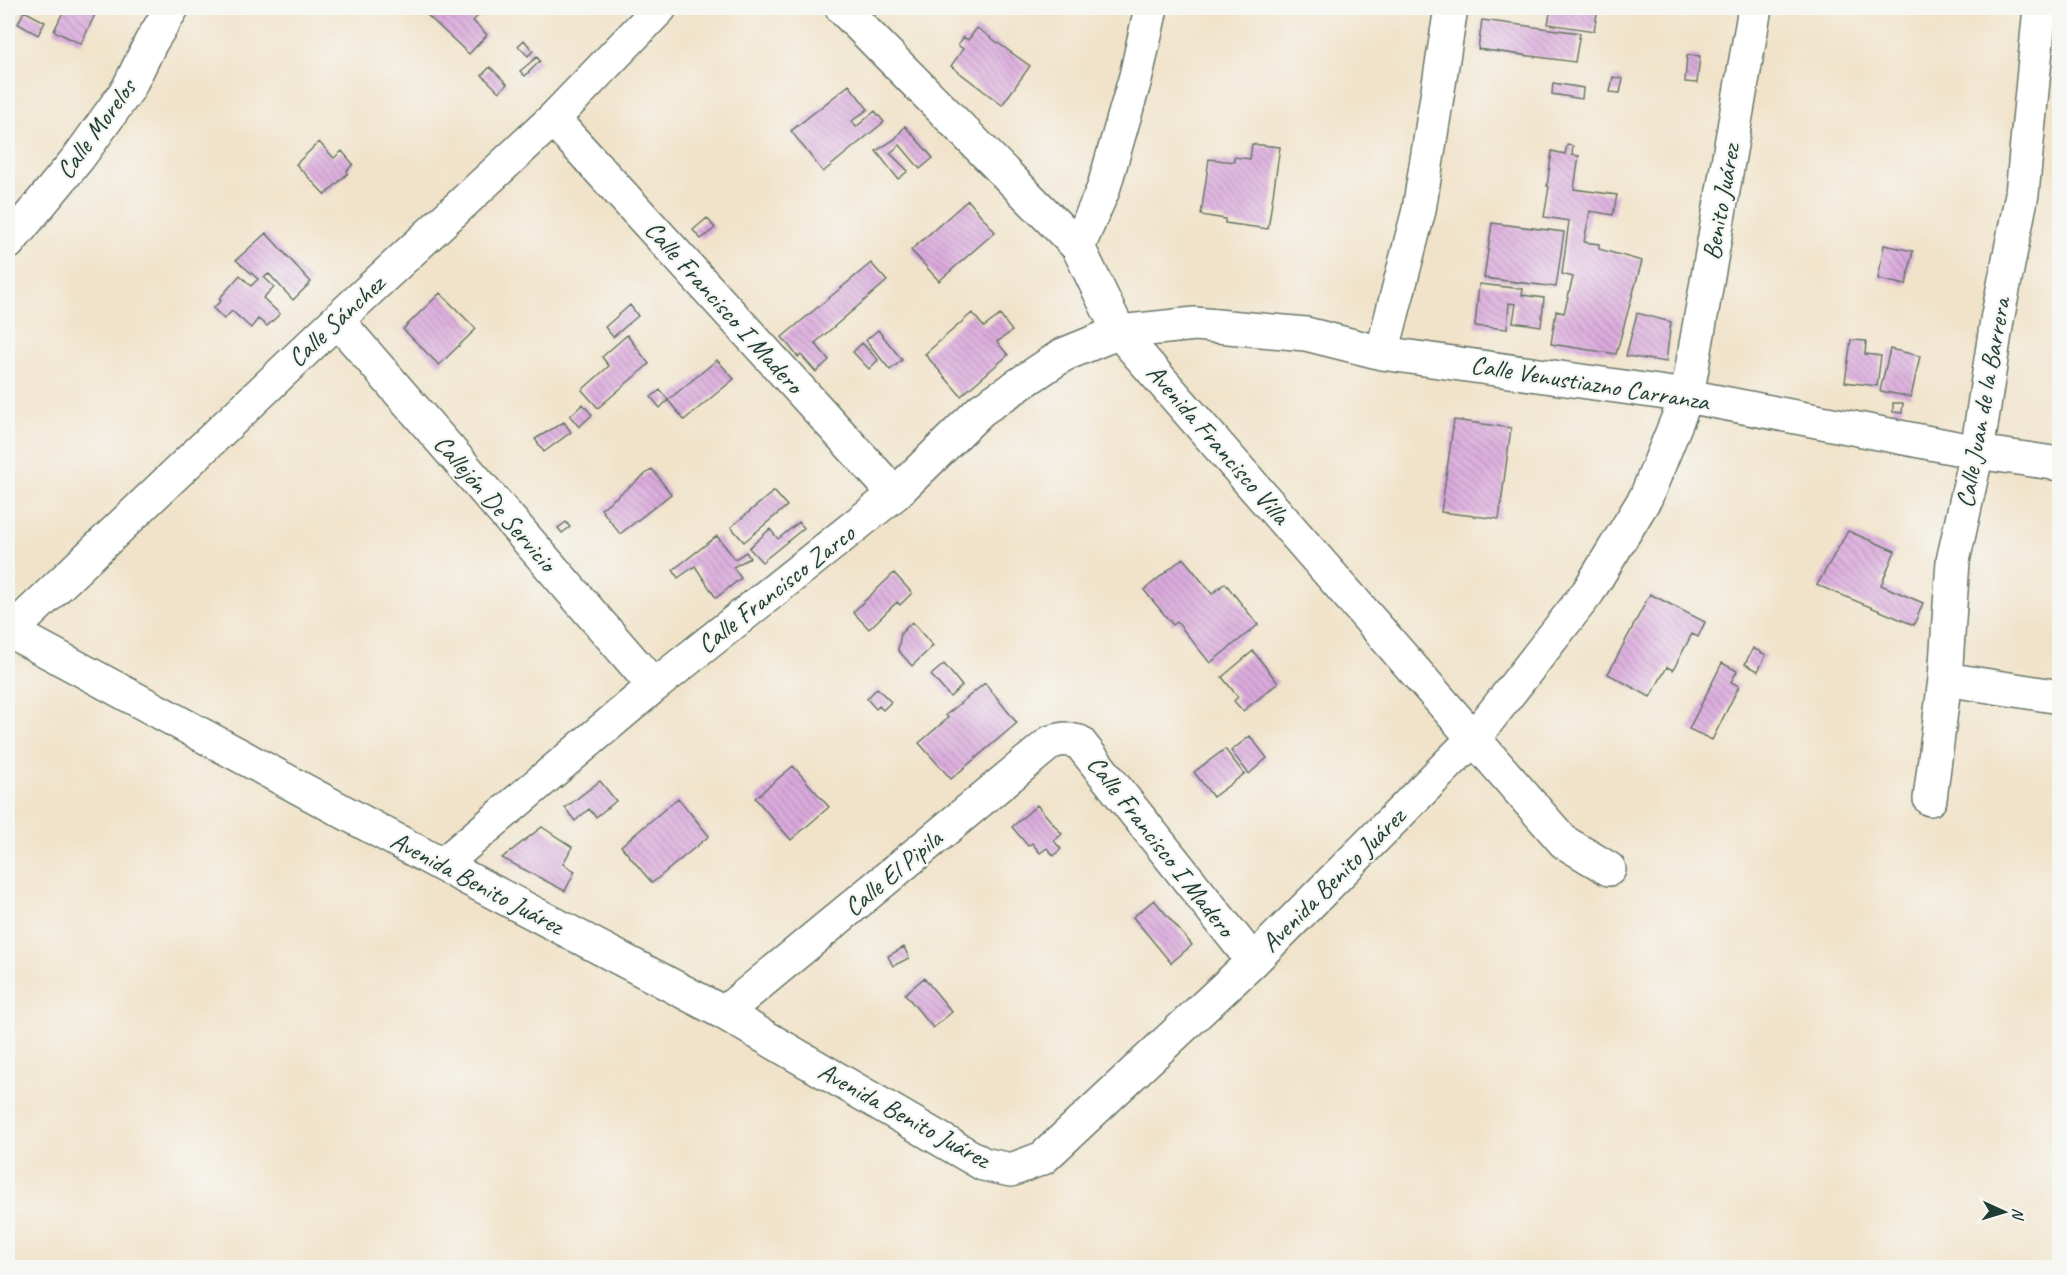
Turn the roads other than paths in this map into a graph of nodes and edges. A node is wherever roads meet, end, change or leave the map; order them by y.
1 (172, 8) edge
2 (660, 8) edge
3 (842, 8) edge
4 (1151, 8) edge
5 (1451, 8) edge
6 (1755, 8) edge
7 (2040, 10) edge
8 (553, 119) junction
9 (8, 243) edge
10 (1078, 247) junction
11 (337, 320) junction
12 (1119, 332) junction
13 (1382, 352) junction
14 (1688, 396) junction
15 (1977, 452) junction
16 (2060, 464) edge
17 (895, 494) junction
18 (9, 631) edge
19 (1945, 680) junction
20 (654, 686) junction
21 (2060, 697) edge
22 (1474, 738) junction
23 (1064, 739) joint
24 (1930, 799) dead end
25 (442, 865) junction
26 (1609, 870) dead end
27 (1252, 961) junction
28 (724, 1013) junction

1 - 9 street, Calle Morelos
2 - 8 street, Calle Sánchez
3 - 10 street, Avenida Francisco Villa
4 - 10 street
5 - 13 street
6 - 14 street, Benito Juárez
7 - 15 street, Calle Juan de la Barrera
8 - 11 street, Calle Sánchez
8 - 17 street, Calle Francisco I Madero
10 - 12 street, Avenida Francisco Villa
11 - 18 street, Calle Sánchez
11 - 20 street, Callejón De Servicio
12 - 13 street, Calle Venustiazno Carranza
12 - 17 street, Calle Francisco Zarco
12 - 22 street, Avenida Francisco Villa
13 - 14 street, Calle Venustiazno Carranza
14 - 15 street, Calle Venustiazno Carranza
14 - 22 street, Avenida Benito Juárez
15 - 16 street, Calle Venustiazno Carranza
15 - 19 street, Calle Juan de la Barrera
17 - 20 street, Calle Francisco Zarco
18 - 25 street, Avenida Benito Juárez
19 - 21 street
19 - 24 street, Calle Juan de la Barrera
20 - 25 street, Calle Francisco Zarco
22 - 26 street, Avenida Francisco Villa
22 - 27 street, Avenida Benito Juárez
23 - 27 street, Calle Francisco I Madero
23 - 28 street, Calle El Pipila
25 - 28 street, Avenida Benito Juárez
27 - 28 street, Avenida Benito Juárez

